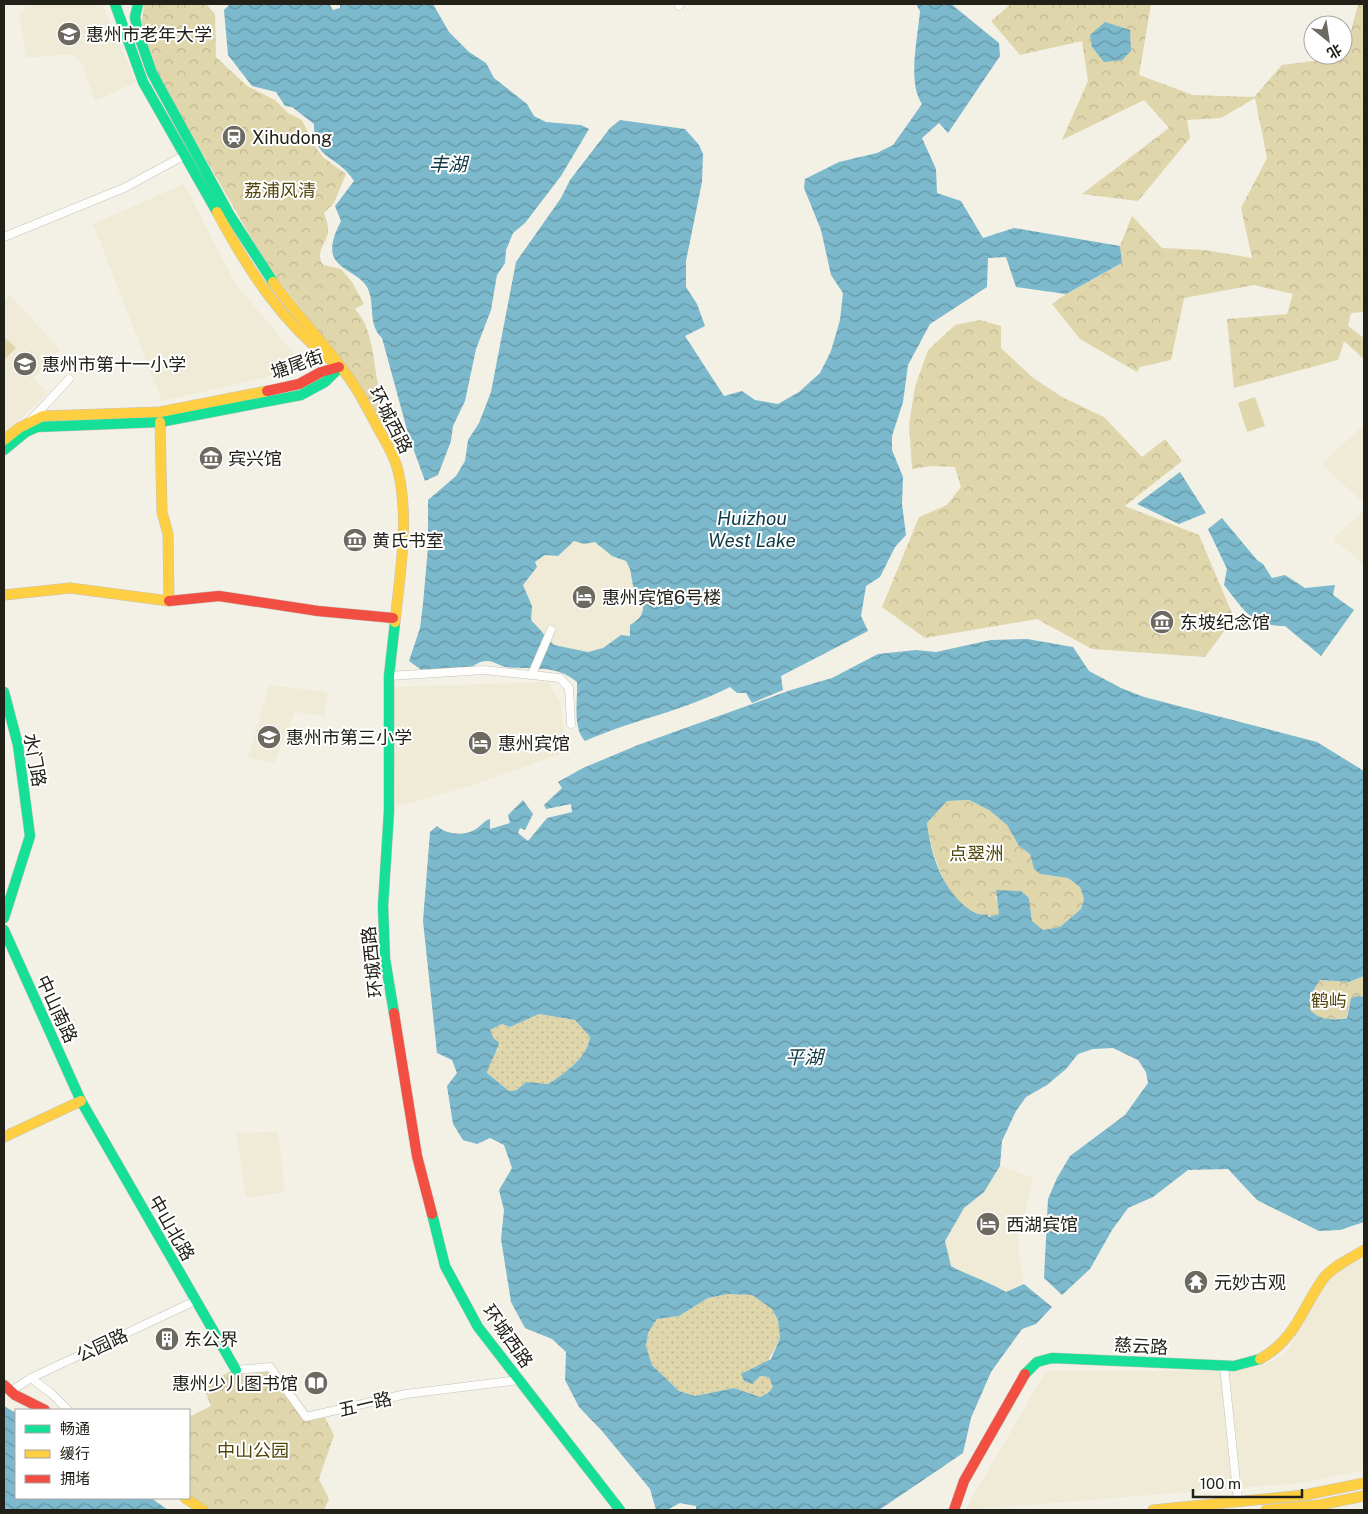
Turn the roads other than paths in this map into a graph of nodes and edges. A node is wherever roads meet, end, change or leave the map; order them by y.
1 (115, 4) edge
2 (138, 4) edge
3 (185, 155) junction
4 (4, 238) edge
5 (340, 367) junction
6 (69, 379) dead end
7 (31, 421) junction
8 (160, 422) junction
9 (4, 440) edge
10 (4, 450) edge
11 (4, 595) edge
12 (169, 601) junction
13 (394, 618) junction
14 (551, 630) dead end
15 (532, 674) junction
16 (389, 676) junction
17 (4, 692) edge
18 (571, 724) dead end
19 (4, 918) edge
20 (4, 930) edge
21 (81, 1101) junction
22 (4, 1137) edge
23 (1364, 1250) edge
24 (196, 1301) junction
25 (1224, 1366) junction
26 (236, 1370) joint
27 (31, 1378) junction
28 (519, 1380) junction
29 (7, 1388) edge
30 (43, 1409) edge
31 (67, 1409) edge
32 (1364, 1483) edge
33 (1364, 1496) edge
34 (186, 1499) edge
35 (1238, 1502) junction
36 (203, 1510) edge
37 (620, 1510) edge
38 (954, 1510) edge
39 (1153, 1510) edge
40 (1266, 1510) edge

1 - 3 street, 环城西路
2 - 5 street, 环城西路
3 - 4 street
3 - 5 street, 环城西路
5 - 7 street, 塘尾街
5 - 8 street, 塘尾街
5 - 13 street, 环城西路
6 - 7 street
7 - 9 street
8 - 10 street, 塘尾街
8 - 12 street
11 - 12 street
12 - 13 street
13 - 16 street, 环城西路
14 - 15 street
15 - 16 street
15 - 18 street
16 - 28 street, 环城西路
17 - 19 street, 水门路
20 - 21 street, 中山南路
21 - 22 street
21 - 24 street, 中山北路
23 - 25 street, 慈云路
24 - 26 street, 中山北路
24 - 27 street, 公园路
25 - 35 street
25 - 38 street, 慈云路
26 - 28 street, 五一路
27 - 29 street, 公园路
27 - 31 street
28 - 37 street, 环城西路
29 - 30 street
32 - 35 street
33 - 40 street
34 - 36 street
35 - 39 street

